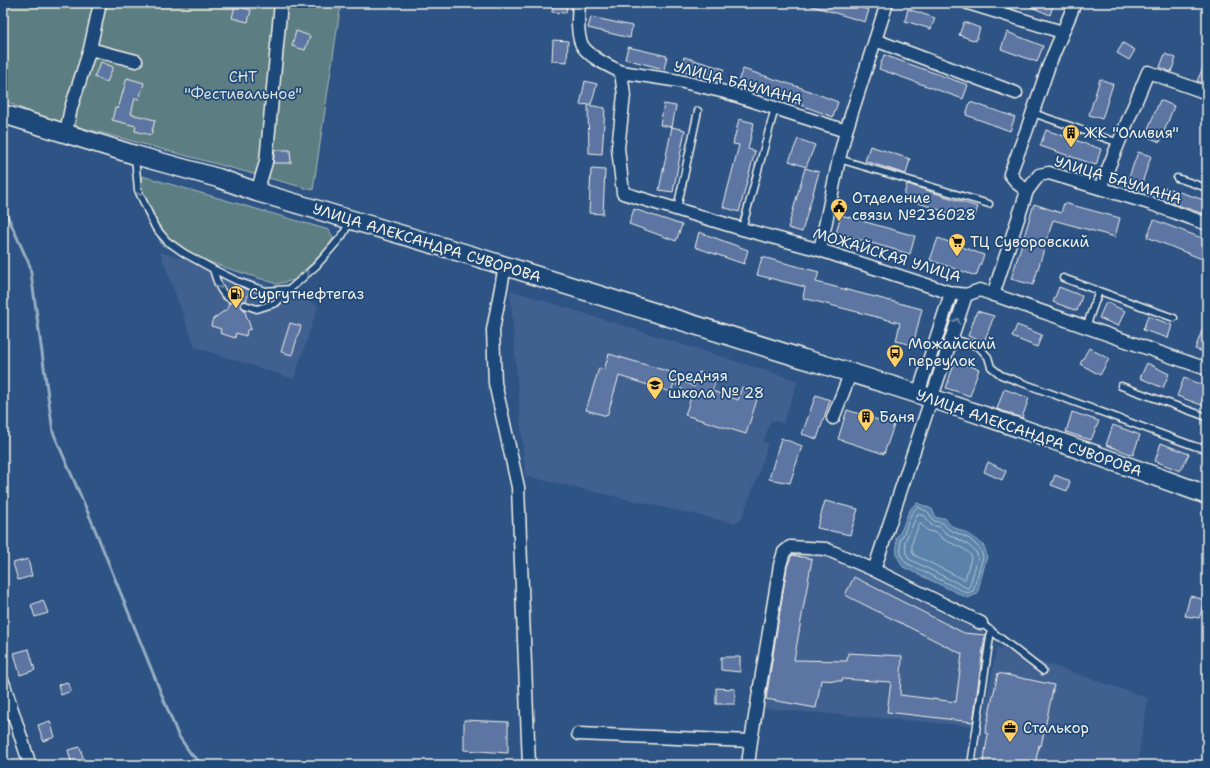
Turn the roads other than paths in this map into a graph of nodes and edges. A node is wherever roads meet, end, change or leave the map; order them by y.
1 (100, 3) edge
2 (281, 3) edge
3 (579, 3) edge
4 (888, 3) edge
5 (968, 3) edge
6 (1075, 3) edge
7 (1062, 32) junction
8 (875, 40) junction
9 (90, 48) junction
10 (136, 61) dead end
11 (621, 72) junction
12 (1016, 93) dead end
13 (1207, 93) edge
14 (775, 108) junction
15 (698, 112) dead end
16 (1033, 113) junction
17 (3, 114) edge
18 (846, 131) junction
19 (66, 132) junction
20 (1119, 143) junction
21 (135, 155) junction
22 (839, 159) junction
23 (1177, 178) dead end
24 (1100, 188) junction
25 (1207, 188) edge
26 (1027, 191) junction
27 (257, 192) junction
28 (989, 204) dead end
29 (677, 209) junction
30 (351, 220) junction
31 (1207, 224) edge
32 (742, 229) junction
33 (820, 250) junction
34 (505, 266) junction
35 (213, 269) junction
36 (1063, 278) dead end
37 (290, 289) junction
38 (1099, 291) junction
39 (951, 293) junction
40 (993, 295) junction
41 (966, 296) junction
42 (231, 299) dead end
43 (245, 305) dead end
44 (1174, 318) dead end
45 (1086, 327) junction
46 (951, 338) junction
47 (1207, 370) edge
48 (851, 372) junction
49 (1122, 386) dead end
50 (924, 396) junction
51 (1207, 417) edge
52 (833, 418) dead end
53 (1207, 444) edge
54 (1207, 495) edge
55 (874, 570) junction
56 (981, 623) joint
57 (991, 630) junction
58 (1043, 671) dead end
59 (3, 682) edge
60 (578, 734) dead end
61 (751, 741) junction
62 (30, 765) edge
63 (529, 765) edge
64 (748, 765) edge
65 (971, 765) edge

1 - 9 street
2 - 27 street
3 - 11 street, УЛИЦА БАУМАНА
4 - 8 street
5 - 7 street
6 - 7 street
7 - 16 street
8 - 12 street
8 - 18 street
9 - 10 street
9 - 19 street
11 - 14 street, УЛИЦА БАУМАНА
11 - 29 street, МОЖАЙСКАЯ УЛИЦА
13 - 20 street
14 - 18 street, УЛИЦА БАУМАНА
14 - 32 lane
15 - 29 lane
16 - 20 lane
16 - 26 street
17 - 19 main road, УЛИЦА АЛЕКСАНДРА СУВОРОВА
18 - 22 street
19 - 21 main road, УЛИЦА АЛЕКСАНДРА СУВОРОВА
20 - 24 street
21 - 27 main road, УЛИЦА АЛЕКСАНДРА СУВОРОВА
21 -> 35 lane
22 - 28 lane
22 - 33 street
23 - 25 lane
24 - 26 street, УЛИЦА БАУМАНА
24 - 31 street, УЛИЦА БАУМАНА
26 - 40 street, УЛИЦА БАУМАНА
27 - 30 main road, УЛИЦА АЛЕКСАНДРА СУВОРОВА
29 - 32 street, МОЖАЙСКАЯ УЛИЦА
30 - 34 main road, УЛИЦА АЛЕКСАНДРА СУВОРОВА
37 -> 30 lane
32 - 33 street, МОЖАЙСКАЯ УЛИЦА
33 - 39 street, МОЖАЙСКАЯ УЛИЦА
34 - 48 main road, УЛИЦА АЛЕКСАНДРА СУВОРОВА
34 - 63 street
35 - 37 lane
35 -> 42 lane
36 - 38 lane
37 - 43 lane
38 - 44 lane
38 - 45 lane
39 - 41 street, МОЖАЙСКАЯ УЛИЦА
39 - 50 street
40 - 41 street, МОЖАЙСКАЯ УЛИЦА
40 - 45 street, МОЖАЙСКАЯ УЛИЦА
46 -> 41 street
45 - 47 street, МОЖАЙСКАЯ УЛИЦА
46 - 50 street
46 - 53 lane
48 - 50 main road, УЛИЦА АЛЕКСАНДРА СУВОРОВА
48 - 52 street
49 - 51 lane
50 - 54 main road, УЛИЦА АЛЕКСАНДРА СУВОРОВА
50 - 55 street
55 - 56 street
55 - 61 street
56 - 57 lane
57 - 58 lane
57 - 65 lane
59 - 62 street
60 - 61 street
61 - 64 street

